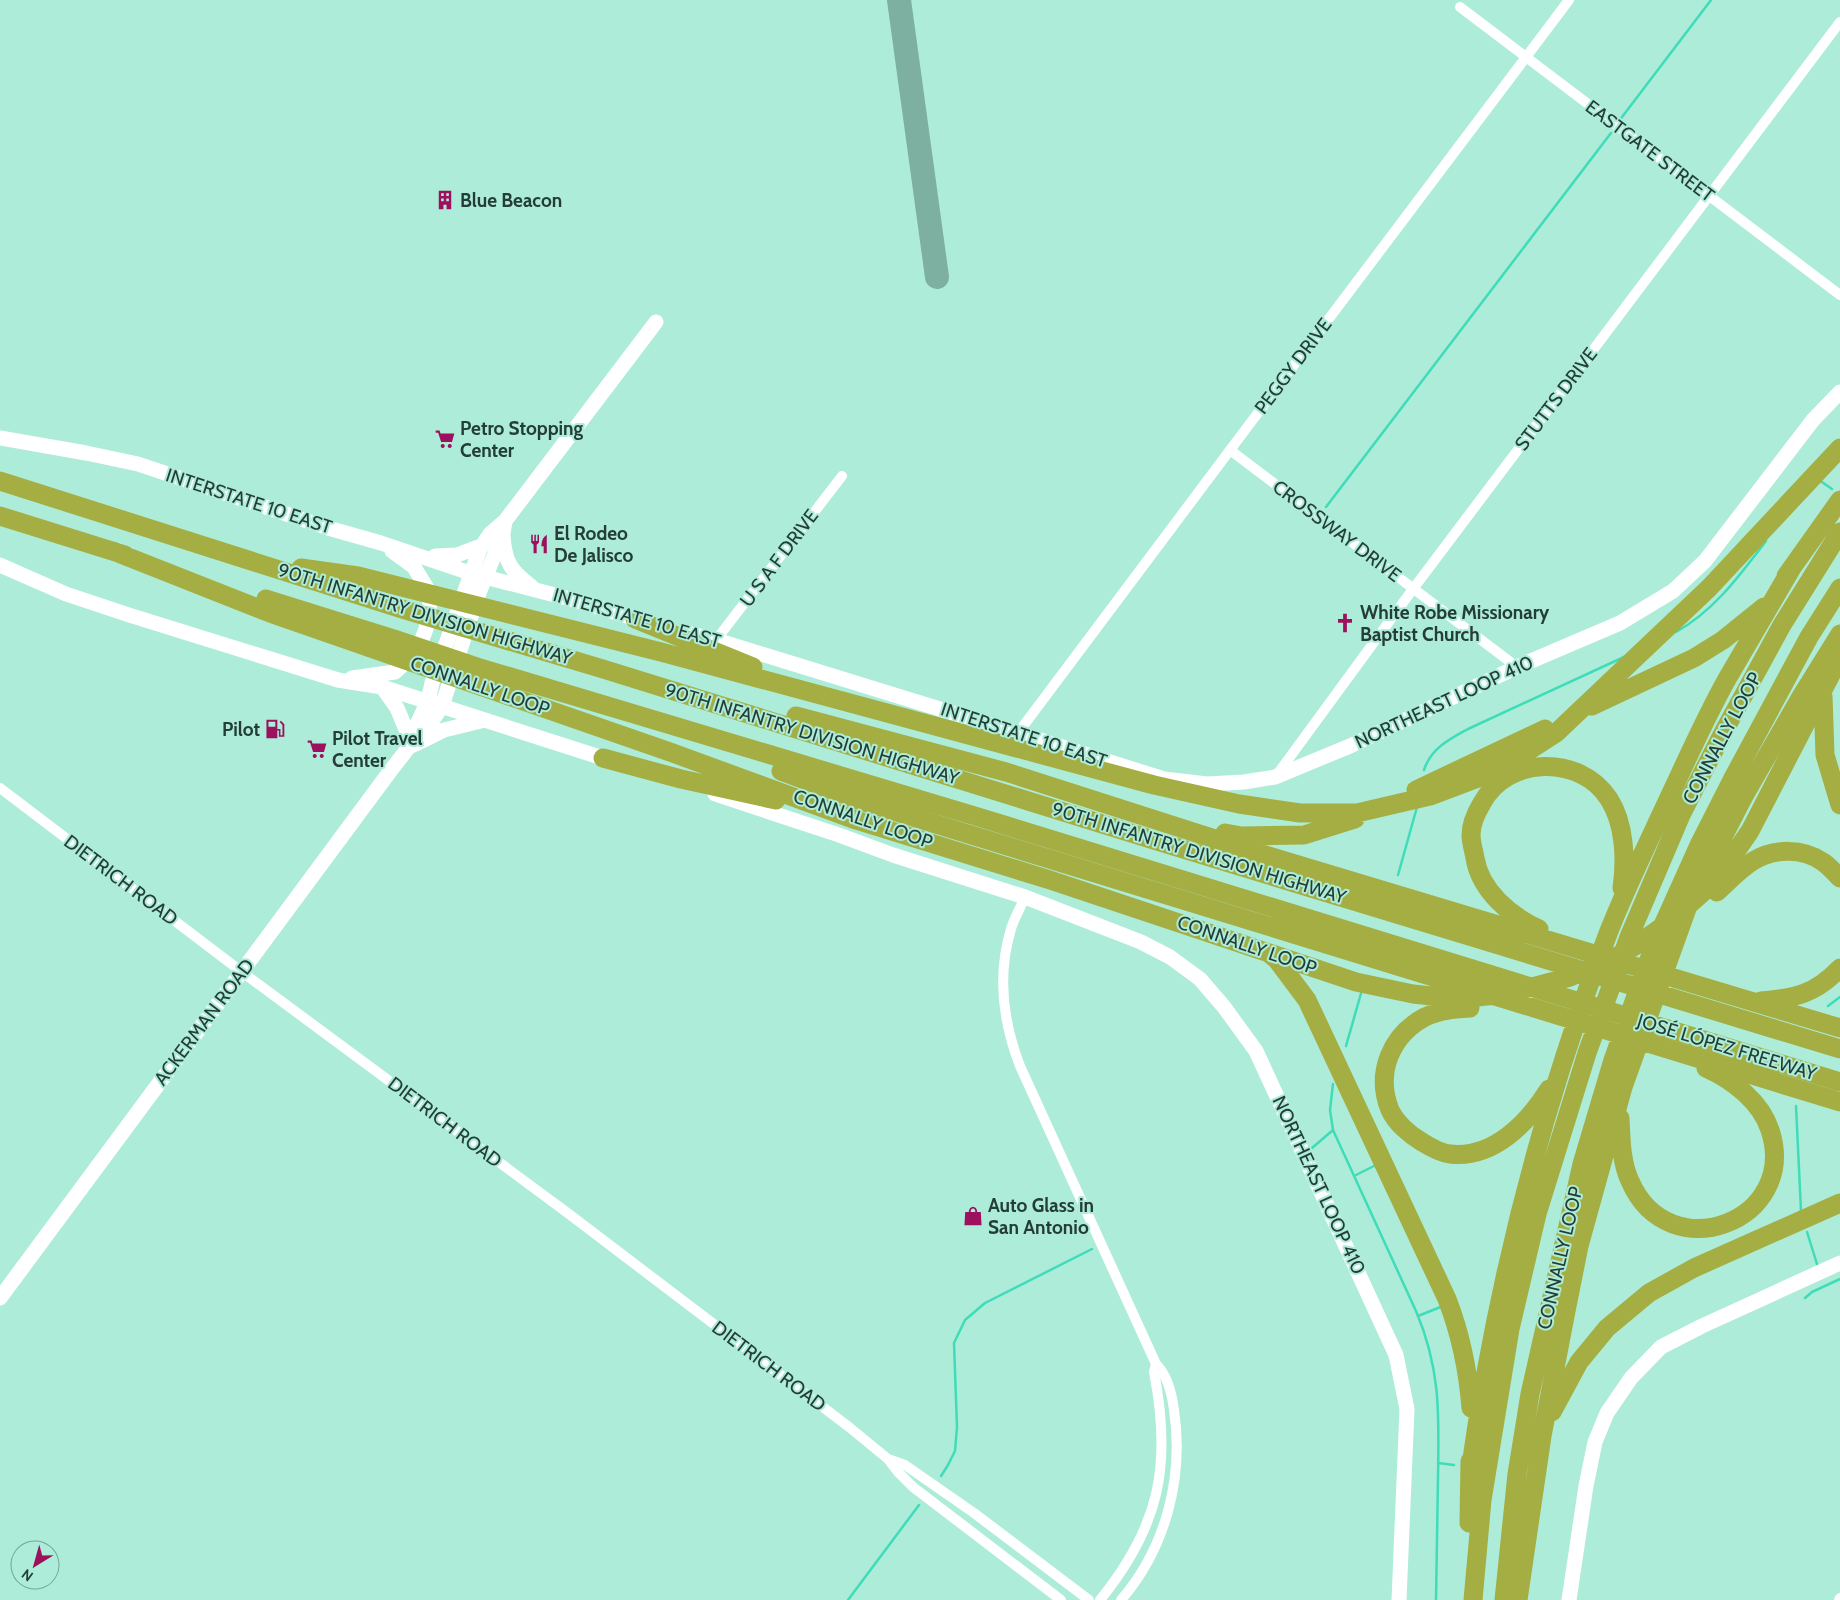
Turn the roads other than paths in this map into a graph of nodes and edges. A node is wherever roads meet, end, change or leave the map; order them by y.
1 (1569, 0) edge
2 (1460, 7) dead end
3 (1840, 22) edge
4 (1526, 57) junction
5 (1709, 196) junction
6 (1840, 296) edge
7 (656, 322) dead end
8 (1840, 392) edge
9 (0, 438) edge
10 (1840, 448) edge
11 (1230, 450) junction
12 (842, 476) dead end
13 (0, 481) edge
14 (1840, 500) edge
15 (1, 516) edge
16 (504, 528) junction
17 (1840, 532) edge
18 (381, 543) junction
19 (482, 546) junction
20 (114, 551) junction
21 (417, 554) junction
22 (250, 560) junction
23 (0, 565) edge
24 (1793, 566) junction
25 (478, 575) junction
26 (1840, 588) edge
27 (1413, 589) junction
28 (535, 590) junction
29 (635, 619) junction
30 (716, 640) junction
31 (1839, 643) edge
32 (1516, 667) junction
33 (603, 669) junction
34 (338, 680) junction
35 (382, 687) junction
36 (578, 698) junction
37 (435, 704) junction
38 (485, 720) junction
39 (1018, 732) junction
40 (412, 743) junction
41 (603, 758) junction
42 (1006, 772) junction
43 (1275, 777) junction
44 (0, 788) edge
45 (1840, 805) edge
46 (1134, 812) junction
47 (1012, 848) junction
48 (1840, 878) edge
49 (1025, 897) junction
50 (1189, 902) junction
51 (1619, 908) junction
52 (1663, 948) junction
53 (1585, 950) junction
54 (1840, 968) edge
55 (242, 972) junction
56 (1626, 982) joint
57 (1755, 1002) junction
58 (1614, 1013) joint
59 (1553, 1014) junction
60 (1840, 1028) edge
61 (1660, 1047) junction
62 (1840, 1049) edge
63 (1561, 1069) junction
64 (1840, 1082) edge
65 (1623, 1087) junction
66 (1840, 1102) edge
67 (1840, 1203) edge
68 (1840, 1263) edge
69 (0, 1298) edge
70 (1156, 1364) junction
71 (1542, 1436) junction
72 (888, 1460) junction
73 (1470, 1472) junction
74 (1061, 1600) edge
75 (1089, 1600) edge
76 (1100, 1600) edge
77 (1121, 1600) edge
78 (1399, 1600) edge
79 (1467, 1600) edge
80 (1473, 1600) edge
81 (1504, 1600) edge
82 (1518, 1600) edge
83 (1569, 1600) edge

1 - 4 street, PEGGY DRIVE
2 - 4 street, EASTGATE STREET
3 - 5 street, STUTTS DRIVE
4 - 5 street, EASTGATE STREET
4 - 11 street, PEGGY DRIVE
5 - 6 street, EASTGATE STREET
5 - 27 street, STUTTS DRIVE
7 - 16 main road, ACKERMAN ROAD
8 - 32 main road, NORTHEAST LOOP 410
9 - 18 main road, INTERSTATE 10 EAST
10 - 22 highway
11 - 27 street, CROSSWAY DRIVE
11 - 39 street, PEGGY DRIVE
12 - 30 street, U S A F DRIVE
13 - 22 highway, 90TH INFANTRY DIVISION HIGHWAY
14 - 24 highway
15 - 20 highway, 90TH INFANTRY DIVISION HIGHWAY
16 - 19 main road, ACKERMAN ROAD
16 - 25 main road, ACKERMAN ROAD
16 - 28 main road
17 - 80 highway, CONNALLY LOOP
18 - 21 main road, INTERSTATE 10 EAST
18 - 34 main road
19 - 21 main road
19 - 25 main road, ACKERMAN ROAD
20 - 31 highway, CONNALLY LOOP
20 - 36 highway, 90TH INFANTRY DIVISION HIGHWAY
21 - 25 main road, INTERSTATE 10 EAST
22 - 33 highway, 90TH INFANTRY DIVISION HIGHWAY
23 - 34 main road
24 - 46 highway
24 - 51 highway
25 - 28 main road, INTERSTATE 10 EAST
25 - 37 main road, ACKERMAN ROAD
26 - 52 highway, CONNALLY LOOP
27 - 32 street, CROSSWAY DRIVE
27 - 43 street, STUTTS DRIVE
28 - 29 main road, INTERSTATE 10 EAST
29 - 30 main road, INTERSTATE 10 EAST
29 - 42 highway
30 - 39 main road, INTERSTATE 10 EAST
31 - 45 highway
31 - 52 highway
32 - 43 main road, NORTHEAST LOOP 410
33 - 42 highway
33 - 56 highway, 90TH INFANTRY DIVISION HIGHWAY
34 - 35 main road
35 - 37 main road
35 - 40 main road
36 - 47 highway
36 - 58 highway, 90TH INFANTRY DIVISION HIGHWAY
37 - 38 main road
37 - 40 main road, ACKERMAN ROAD
38 - 40 main road
38 - 41 main road
39 - 43 main road, INTERSTATE 10 EAST
40 - 55 main road, ACKERMAN ROAD
41 - 47 highway
41 - 49 main road
42 - 46 highway
44 - 55 street, DIETRICH ROAD
46 - 53 highway
47 - 50 highway
48 - 52 highway
49 - 70 street
49 - 78 main road, NORTHEAST LOOP 410
50 - 59 highway
50 - 73 highway
51 - 53 highway
51 - 63 highway
52 - 65 highway
52 - 81 highway, CONNALLY LOOP
53 - 57 highway
54 - 57 highway
55 - 69 main road, ACKERMAN ROAD
55 - 72 street, DIETRICH ROAD
56 - 62 highway, JOSÉ LÓPEZ FREEWAY
57 - 60 highway
58 - 64 highway, JOSÉ LÓPEZ FREEWAY
59 - 61 highway
59 - 63 highway
61 - 65 highway
61 - 66 highway
63 - 73 highway
65 - 71 highway
67 - 71 highway
68 - 83 main road
70 - 76 street
70 - 77 street
71 - 82 highway
72 - 74 street, DIETRICH ROAD
72 - 75 street, DIETRICH ROAD
73 - 79 highway

